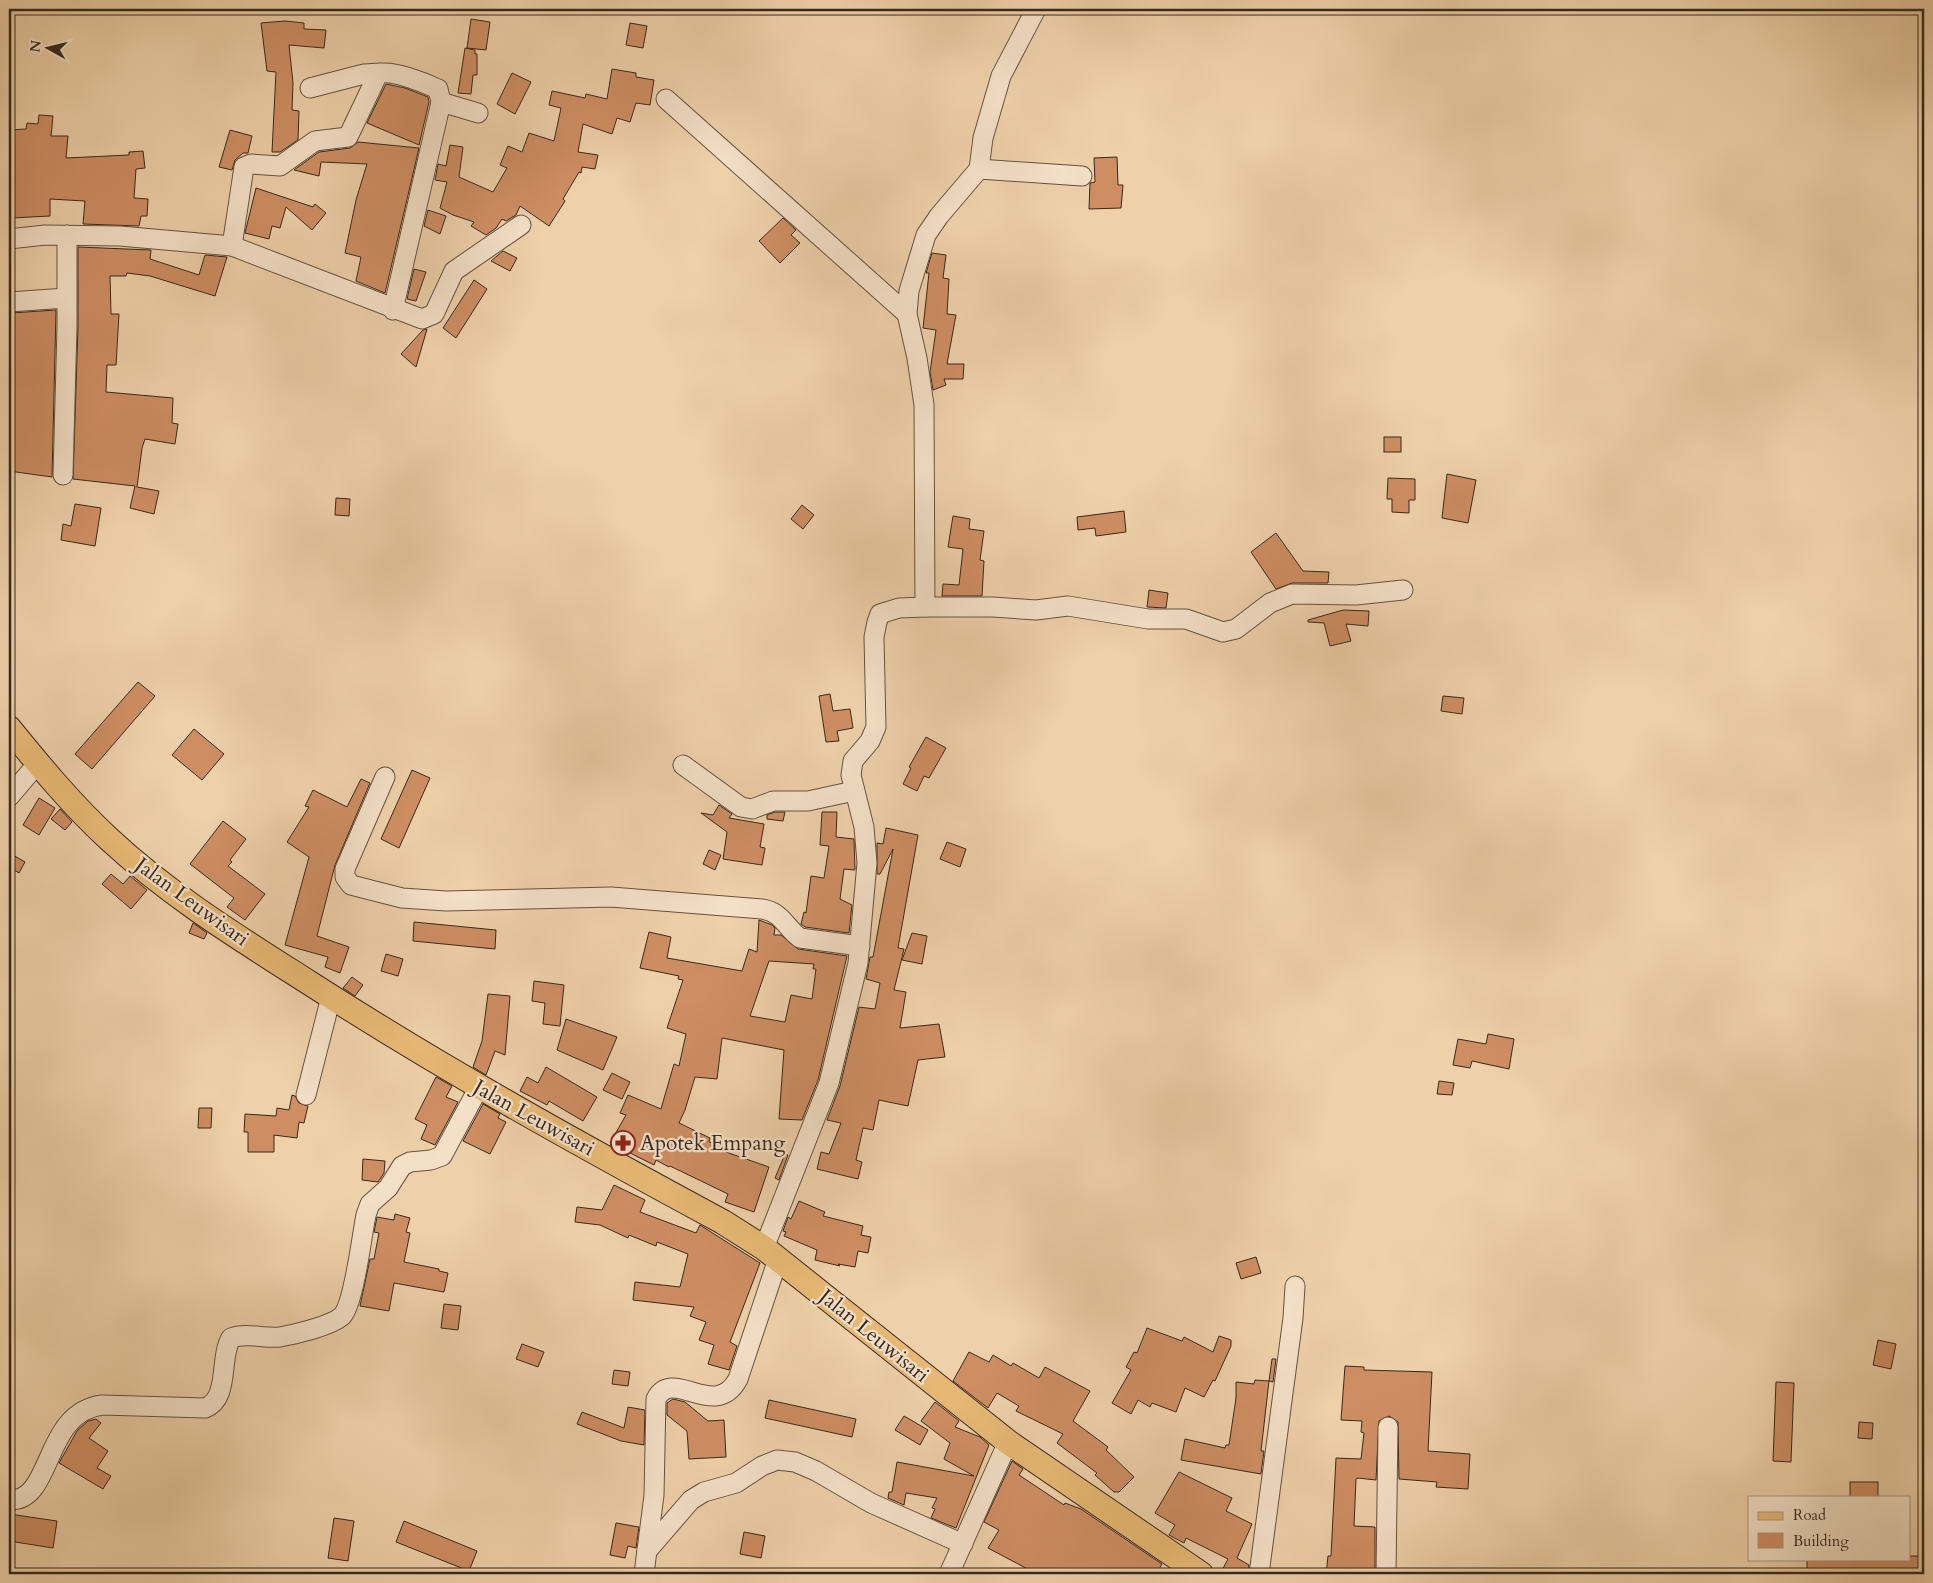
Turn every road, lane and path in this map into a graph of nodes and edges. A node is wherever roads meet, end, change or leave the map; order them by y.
1 (1036, 9) edge
2 (381, 73) junction
3 (310, 88) dead end
4 (666, 99) dead end
5 (441, 102) junction
6 (478, 112) dead end
7 (979, 169) junction
8 (1082, 176) dead end
9 (522, 225) dead end
10 (67, 235) junction
11 (9, 239) edge
12 (232, 246) junction
13 (66, 298) junction
14 (9, 302) edge
15 (393, 310) junction
16 (907, 314) junction
17 (63, 476) dead end
18 (1403, 590) dead end
19 (925, 608) junction
20 (9, 728) edge
21 (38, 763) junction
22 (683, 765) dead end
23 (385, 777) dead end
24 (854, 791) junction
25 (9, 796) edge
26 (860, 946) junction
27 (331, 997) junction
28 (479, 1088) junction
29 (306, 1095) dead end
30 (771, 1254) junction
31 (1294, 1286) dead end
32 (1388, 1427) dead end
33 (1008, 1442) junction
34 (9, 1500) edge
35 (963, 1544) junction
36 (647, 1551) junction
37 (644, 1574) edge
38 (949, 1574) edge
39 (1201, 1574) edge
40 (1259, 1574) edge
41 (1386, 1574) edge

1 - 7 street
2 - 3 street
2 - 5 street
2 - 12 street
4 - 16 street
5 - 6 street
5 - 15 street
7 - 8 street
7 - 16 street
9 - 15 street
10 - 11 street
10 - 12 street
10 - 13 street
12 - 15 street
13 - 14 street
13 - 17 street
16 - 19 street
18 - 19 street
19 - 24 street
20 - 21 main road, Jalan Leuwisari
21 - 25 street
21 - 27 main road, Jalan Leuwisari
22 - 24 street
23 - 26 street
24 - 26 street
26 - 30 street
27 - 28 main road, Jalan Leuwisari
27 - 29 street
28 - 30 main road, Jalan Leuwisari
28 - 34 street
30 - 33 main road, Jalan Leuwisari
30 - 36 street
31 - 40 street
32 - 41 street
33 - 35 street
33 - 39 main road, Jalan Leuwisari
35 - 36 street
35 - 38 street
36 - 37 street

